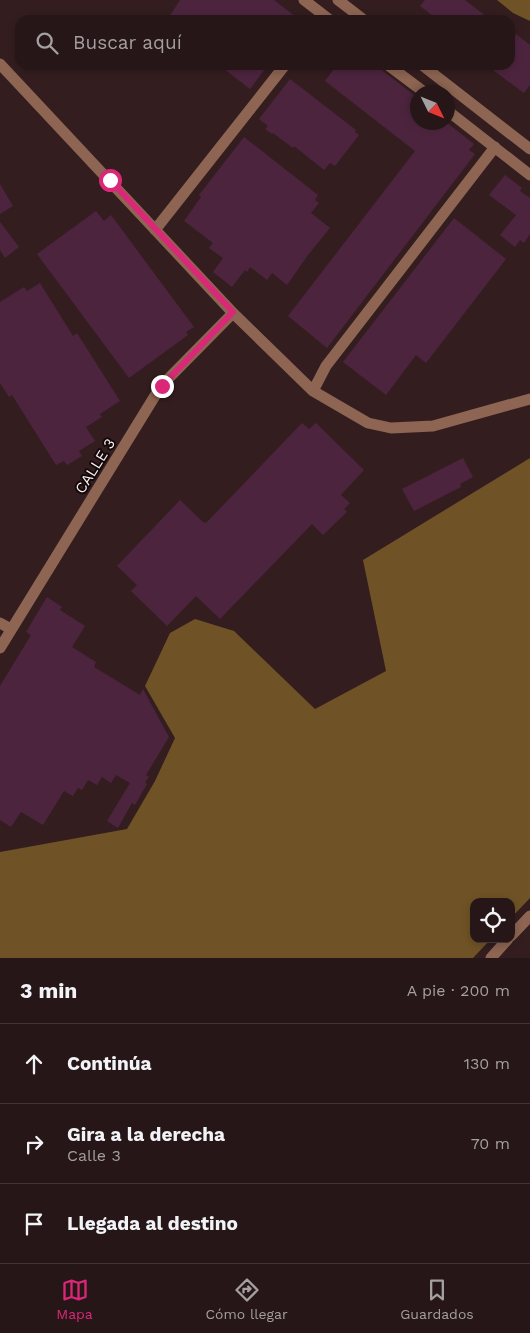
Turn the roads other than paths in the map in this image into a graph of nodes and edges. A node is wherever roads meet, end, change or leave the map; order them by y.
1 (304, 0) edge
2 (337, 0) edge
3 (322, 15) edge
4 (327, 15) edge
5 (357, 15) edge
6 (0, 64) edge
7 (281, 70) edge
8 (395, 70) edge
9 (428, 70) edge
10 (415, 85) edge
11 (455, 116) edge
12 (495, 147) junction
13 (530, 149) edge
14 (530, 175) edge
15 (155, 230) junction
16 (233, 312) junction
17 (313, 390) junction
18 (530, 400) edge
19 (0, 623) edge
20 (11, 630) junction
21 (0, 648) edge
22 (530, 916) edge
23 (515, 932) edge
24 (504, 943) edge
25 (490, 958) edge

1 - 3 street
2 - 4 street
2 - 5 street
6 - 15 street
7 - 15 street
8 - 10 street
9 - 13 street
11 - 12 street
12 - 14 street
12 - 17 street
15 - 16 street
16 - 17 street
16 - 20 street, CALLE 3
17 - 18 street
19 - 20 street
20 - 21 street, CALLE 3
22 - 23 street
24 - 25 street

